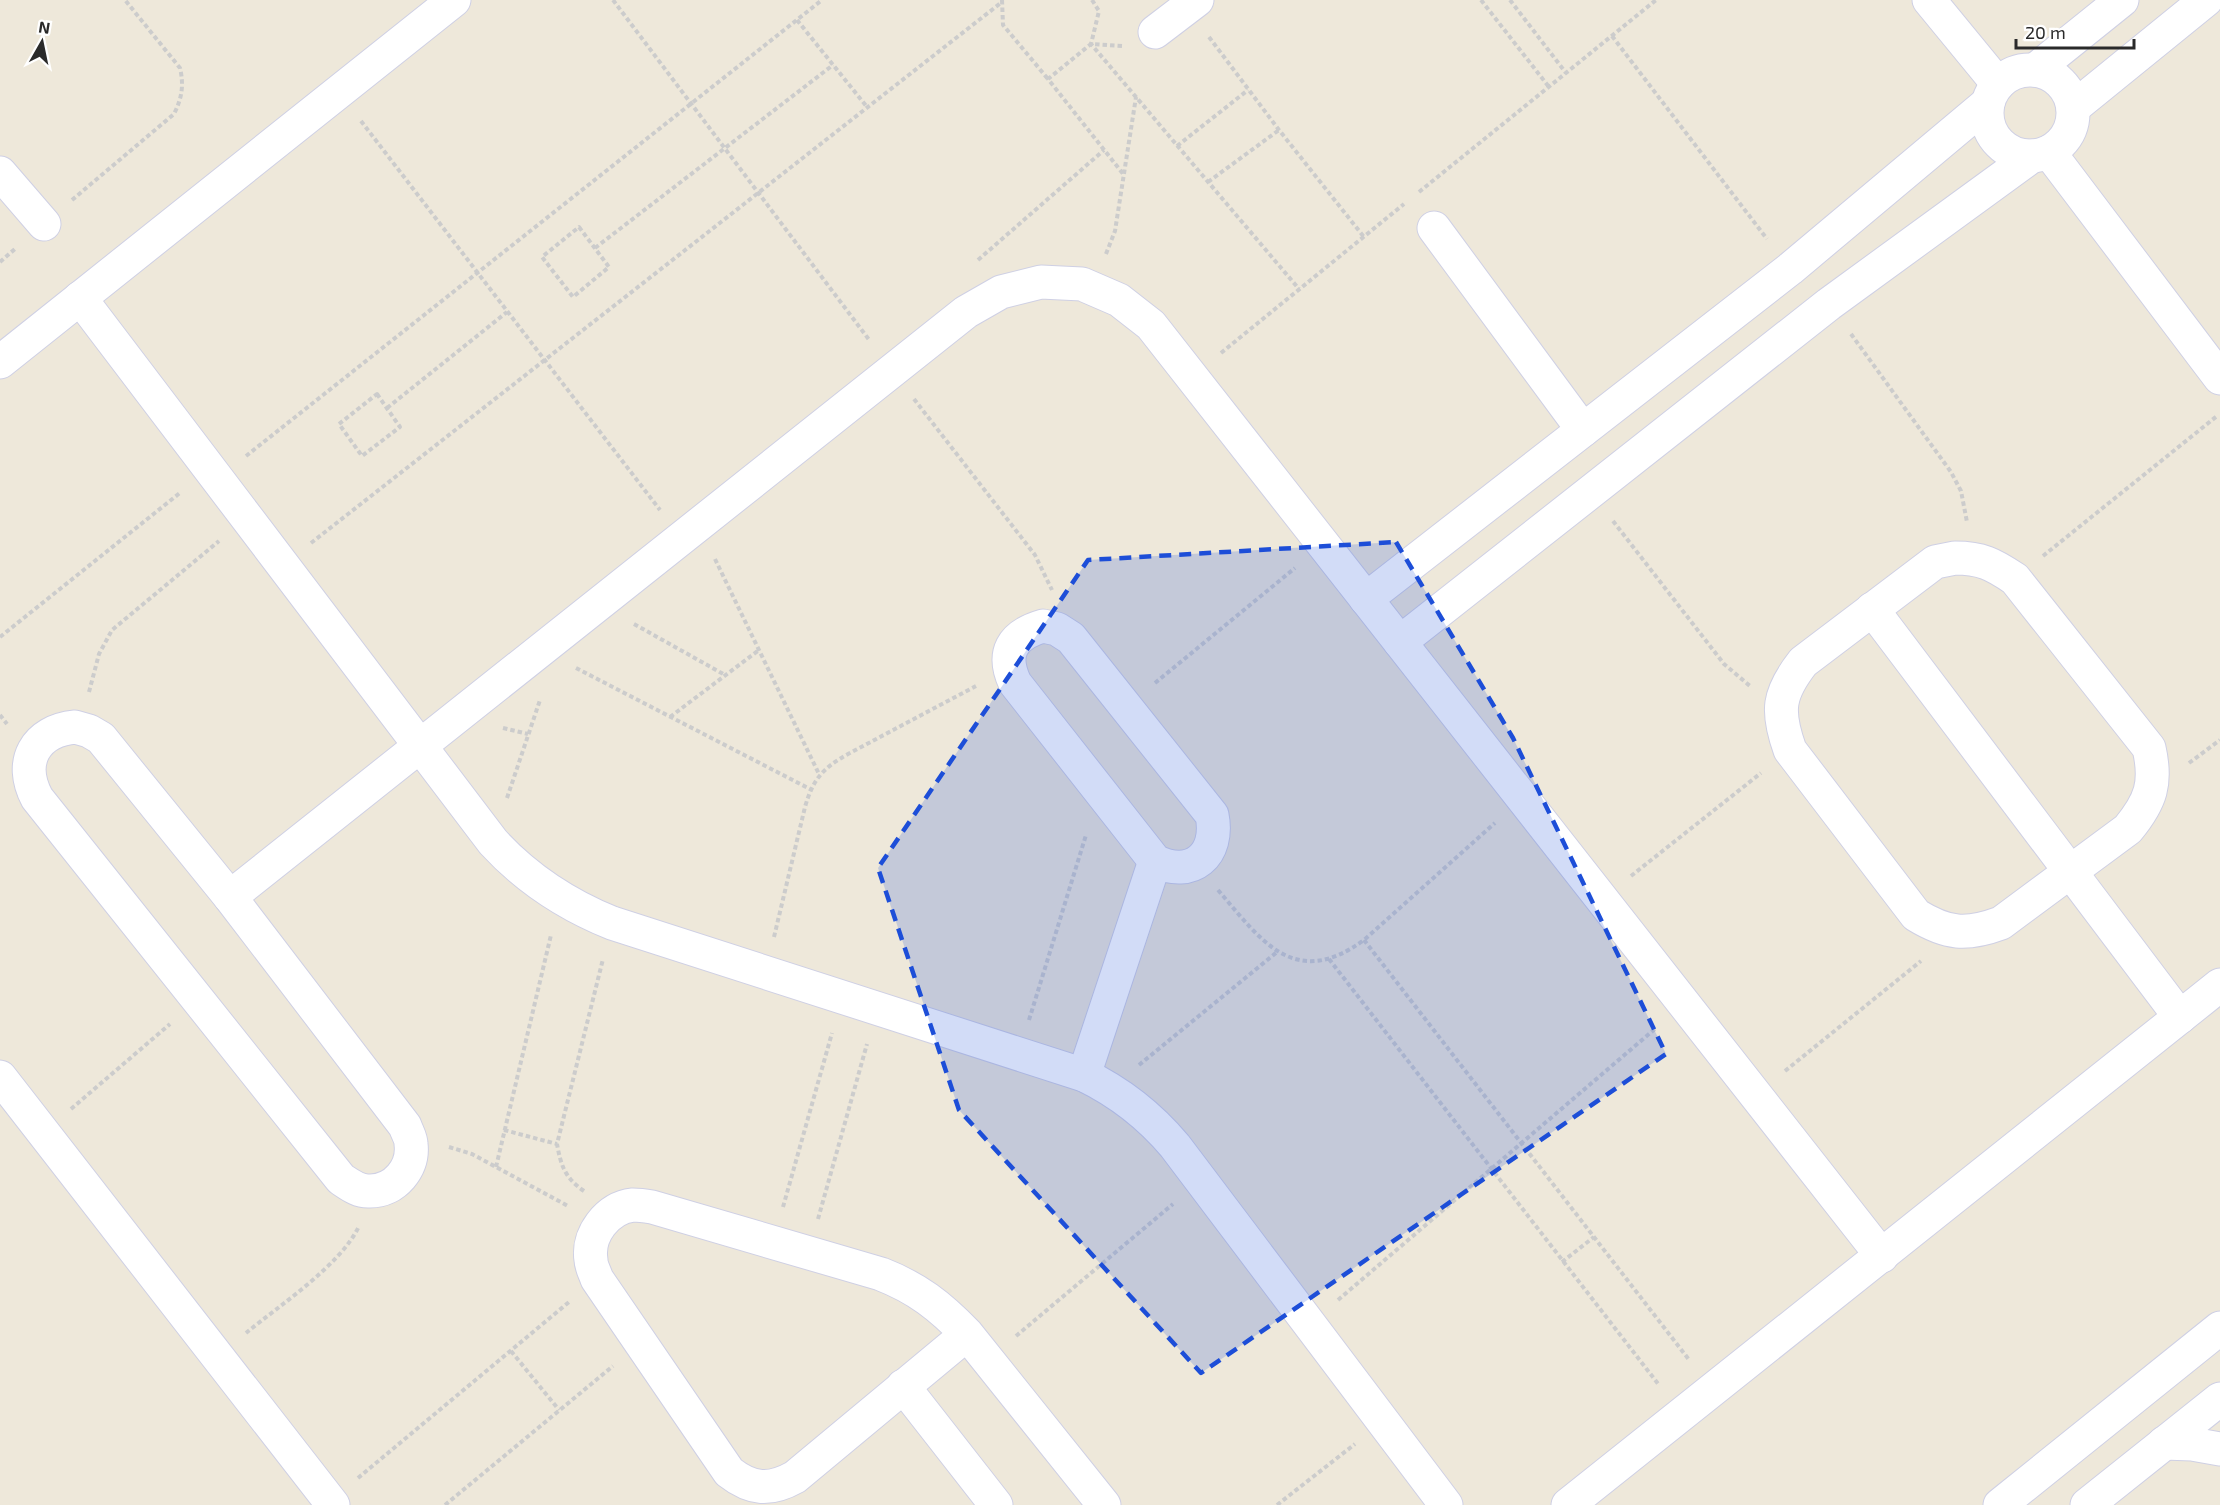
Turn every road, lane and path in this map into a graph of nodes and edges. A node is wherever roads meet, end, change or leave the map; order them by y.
1 (125, 0) edge
2 (454, 0) edge
3 (613, 0) edge
4 (822, 0) edge
5 (1092, 0) edge
6 (1481, 0) edge
7 (1510, 0) edge
8 (1656, 0) edge
9 (1929, 0) edge
10 (2206, 0) edge
11 (1002, 1) edge
12 (2120, 1) edge
13 (1192, 4) edge
14 (797, 20) junction
15 (1155, 32) joint
16 (1612, 36) junction
17 (2152, 43) junction
18 (1091, 44) junction
19 (833, 64) junction
20 (2035, 70) junction
21 (1566, 73) junction
22 (1048, 79) junction
23 (1549, 87) junction
24 (1248, 90) junction
25 (339, 92) junction
26 (1993, 94) junction
27 (1136, 97) junction
28 (691, 104) junction
29 (867, 107) junction
30 (2073, 108) junction
31 (1279, 130) junction
32 (1177, 146) junction
33 (724, 148) junction
34 (1104, 150) junction
35 (2040, 154) junction
36 (0, 173) edge
37 (1124, 174) junction
38 (1208, 182) junction
39 (758, 193) junction
40 (44, 224) junction
41 (1434, 228) dead end
42 (1364, 237) junction
43 (595, 248) junction
44 (0, 262) edge
45 (1790, 269) junction
46 (478, 273) junction
47 (1082, 284) junction
48 (1299, 290) junction
49 (80, 298) junction
50 (1829, 304) junction
51 (507, 312) junction
52 (966, 312) junction
53 (545, 360) junction
54 (0, 362) edge
55 (892, 371) junction
56 (1192, 376) junction
57 (2220, 378) edge
58 (387, 408) junction
59 (2220, 413) edge
60 (1582, 430) junction
61 (214, 474) junction
62 (1591, 492) junction
63 (247, 518) junction
64 (690, 531) junction
65 (1324, 544) junction
66 (1974, 558) junction
67 (283, 565) junction
68 (2015, 579) junction
69 (1366, 598) junction
70 (599, 604) junction
71 (1872, 609) junction
72 (1057, 629) junction
73 (0, 637) edge
74 (1400, 642) junction
75 (759, 650) junction
76 (547, 654) junction
77 (1009, 669) junction
78 (725, 675) junction
79 (1781, 703) junction
80 (1126, 706) junction
81 (670, 717) junction
82 (89, 731) junction
83 (420, 746) junction
84 (1790, 750) junction
85 (819, 774) junction
86 (810, 789) junction
87 (1100, 792) junction
88 (1522, 798) junction
89 (493, 842) junction
90 (1155, 861) junction
91 (1195, 864) junction
92 (2071, 871) junction
93 (230, 897) junction
94 (559, 898) junction
95 (1602, 900) junction
96 (612, 923) junction
97 (1957, 932) junction
98 (1364, 940) junction
99 (1277, 952) junction
100 (1329, 959) junction
101 (766, 972) junction
102 (2220, 985) edge
103 (842, 997) junction
104 (198, 1000) junction
105 (1684, 1004) junction
106 (877, 1009) junction
107 (2180, 1017) junction
108 (1018, 1054) junction
109 (0, 1077) edge
110 (1097, 1082) junction
111 (1755, 1095) junction
112 (504, 1130) junction
113 (43, 1132) junction
114 (411, 1143) junction
115 (1521, 1143) junction
116 (557, 1144) junction
117 (496, 1167) junction
118 (1490, 1170) junction
119 (1201, 1180) junction
120 (370, 1191) junction
121 (608, 1217) junction
122 (1594, 1237) junction
123 (773, 1243) junction
124 (809, 1253) junction
125 (1882, 1256) junction
126 (1562, 1262) junction
127 (597, 1279) junction
128 (1310, 1324) junction
129 (2220, 1328) edge
130 (967, 1334) junction
131 (641, 1342) junction
132 (511, 1351) junction
133 (217, 1356) junction
134 (987, 1360) junction
135 (903, 1386) junction
136 (1713, 1390) junction
137 (2220, 1399) edge
138 (559, 1410) junction
139 (1682, 1414) junction
140 (1384, 1422) junction
141 (2164, 1443) junction
142 (2220, 1449) edge
143 (332, 1503) edge
144 (445, 1505) edge
145 (996, 1505) edge
146 (1104, 1505) edge
147 (1277, 1505) edge
148 (1446, 1505) edge
149 (1568, 1505) edge
150 (2000, 1505) edge
151 (2087, 1505) edge

1 - 40 path
2 - 25 street
3 - 28 path
4 - 14 path
5 - 18 path
6 - 23 path
7 - 21 path
8 - 16 path
9 - 26 street
10 - 17 street
11 - 22 path
11 - 29 path
12 - 17 street
12 - 20 street
13 - 15 street
13 - 24 path
14 - 19 path
14 - 28 path
15 - 18 path
16 - 21 path
16 - 45 path
17 - 30 street
18 - 22 path
18 - 27 path
19 - 29 path
19 - 33 path
20 - 26 street
20 - 30 street
21 - 23 path
22 - 34 path
23 - 42 path
24 - 31 path
24 - 32 path
25 - 46 path
25 - 49 street
26 - 35 street
26 - 45 street
27 - 32 path
27 - 37 path
28 - 33 path
28 - 46 path
29 - 39 path
30 - 35 street
31 - 38 path
31 - 42 path
32 - 38 path
33 - 39 path
33 - 43 path
34 - 37 path
34 - 52 path
35 - 50 street
35 - 57 street
36 - 40 street
37 - 47 path
38 - 48 path
39 - 53 path
39 - 55 path
40 - 44 path
41 - 60 street
42 - 48 path
43 - 43 path
45 - 60 street
46 - 51 path
46 - 61 path
47 - 52 street
47 - 56 street
48 - 56 path
49 - 54 street
49 - 61 street
50 - 62 street
50 - 66 path
51 - 53 path
51 - 58 path
52 - 55 street
53 - 64 path
53 - 67 path
55 - 64 street
55 - 72 path
56 - 65 street
58 - 58 path
59 - 68 path
60 - 69 street
61 - 63 street
61 - 73 path
62 - 74 street
62 - 79 path
63 - 67 street
63 - 82 path
64 - 70 street
64 - 75 path
65 - 69 street
65 - 80 path
66 - 68 street
66 - 71 street
67 - 83 street
68 - 92 street
69 - 74 street
70 - 76 street
70 - 78 path
71 - 79 street
71 - 92 street
72 - 77 street
72 - 80 street
74 - 88 street
75 - 78 path
75 - 85 path
76 - 81 path
76 - 83 street
76 - 89 path
77 - 85 path
77 - 87 street
78 - 81 path
79 - 84 street
80 - 91 street
81 - 86 path
82 - 93 street
82 - 104 street
83 - 89 street
83 - 93 street
84 - 95 path
84 - 97 street
85 - 86 path
86 - 101 path
87 - 90 street
87 - 108 path
88 - 95 street
88 - 98 path
89 - 94 street
90 - 91 street
90 - 110 street
91 - 99 path
92 - 97 street
92 - 107 street
93 - 114 street
94 - 96 street
94 - 112 path
95 - 105 street
96 - 101 street
96 - 116 path
97 - 111 path
98 - 100 path
98 - 115 path
99 - 100 path
99 - 110 path
100 - 118 path
101 - 103 street
102 - 107 street
103 - 106 street
103 - 123 path
104 - 113 path
104 - 120 street
105 - 111 street
105 - 115 path
106 - 108 street
106 - 124 path
107 - 125 street
108 - 110 street
109 - 113 street
110 - 119 street
111 - 125 street
112 - 116 path
112 - 117 path
113 - 133 street
114 - 117 path
114 - 120 street
115 - 118 path
115 - 122 path
116 - 121 path
117 - 121 path
118 - 126 path
118 - 128 path
119 - 128 street
119 - 134 path
120 - 133 path
121 - 123 street
121 - 127 street
122 - 126 path
122 - 136 path
123 - 124 street
124 - 130 street
125 - 136 street
126 - 139 path
127 - 131 street
127 - 132 path
128 - 140 street
129 - 150 street
130 - 134 street
130 - 135 street
131 - 135 street
131 - 138 path
132 - 138 path
132 - 143 path
133 - 143 street
134 - 146 street
135 - 145 street
136 - 139 street
137 - 141 street
138 - 144 path
139 - 149 street
140 - 147 path
140 - 148 street
141 - 142 street
141 - 151 street

